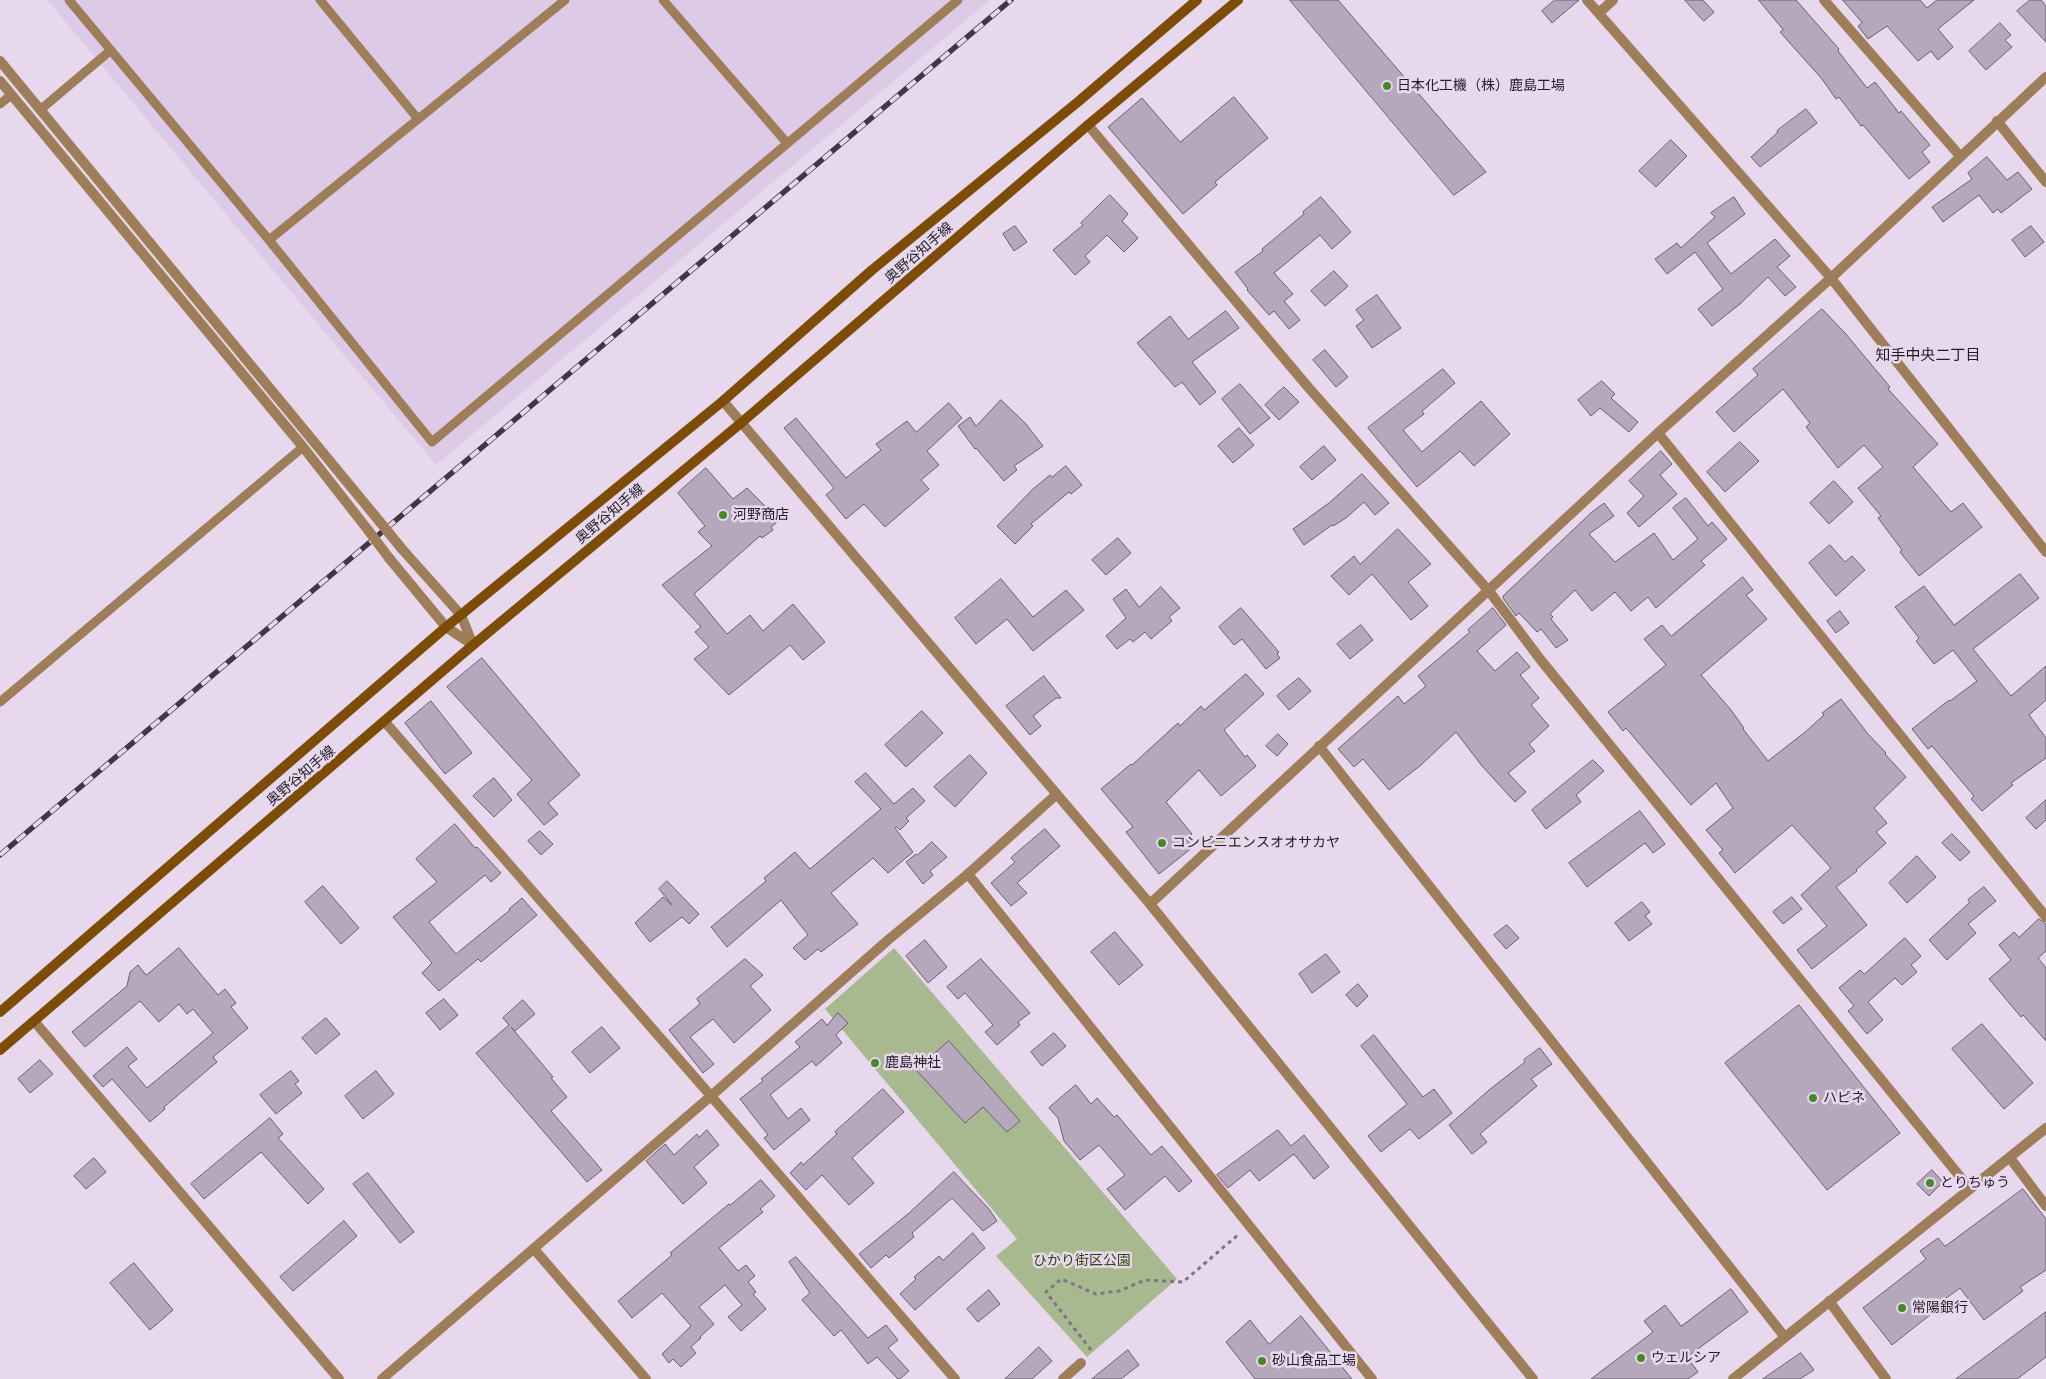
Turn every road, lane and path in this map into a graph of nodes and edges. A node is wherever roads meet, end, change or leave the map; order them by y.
1 (70, 0) edge
2 (320, 0) edge
3 (564, 0) edge
4 (664, 0) edge
5 (958, 0) edge
6 (1197, 0) edge
7 (1238, 0) edge
8 (1587, 0) edge
9 (1613, 0) edge
10 (1824, 0) edge
11 (1599, 12) junction
12 (111, 50) junction
13 (0, 61) edge
14 (2046, 77) edge
15 (0, 81) edge
16 (11, 95) junction
17 (0, 104) edge
18 (40, 110) junction
19 (418, 119) junction
20 (1997, 121) junction
21 (1088, 126) junction
22 (787, 143) junction
23 (1960, 156) junction
24 (2046, 182) edge
25 (269, 240) junction
26 (1831, 278) junction
27 (723, 401) junction
28 (741, 423) junction
29 (1658, 433) junction
30 (303, 447) junction
31 (2046, 552) edge
32 (1489, 591) junction
33 (461, 615) junction
34 (446, 627) junction
35 (473, 645) junction
36 (0, 702) edge
37 (385, 722) junction
38 (1319, 746) junction
39 (1057, 794) junction
40 (968, 874) junction
41 (1150, 904) junction
42 (2046, 917) edge
43 (0, 1012) edge
44 (34, 1021) junction
45 (0, 1050) edge
46 (710, 1096) junction
47 (2046, 1128) edge
48 (2010, 1158) junction
49 (1970, 1189) junction
50 (2046, 1206) edge
51 (1249, 1226) junction
52 (534, 1249) junction
53 (1829, 1301) junction
54 (1784, 1336) junction
55 (1091, 1350) dead end
56 (1081, 1363) dead end
57 (339, 1379) edge
58 (382, 1379) edge
59 (646, 1379) edge
60 (955, 1379) edge
61 (1063, 1379) edge
62 (1372, 1379) edge
63 (1533, 1379) edge
64 (1733, 1379) edge
65 (1886, 1379) edge

1 - 12 lane
2 - 19 lane
3 - 19 lane
4 - 22 lane
5 - 22 lane
6 - 27 main road, 奥野谷知手線
7 - 21 main road, 奥野谷知手線
8 - 11 street
9 - 11 street
10 - 23 street
11 - 26 street
12 - 18 lane
12 - 25 lane
13 - 18 street
14 - 20 street
15 - 16 street
16 - 17 lane
16 - 30 street
18 - 33 street, bridge
19 - 25 lane
20 - 23 street
20 - 24 street
21 - 28 main road, 奥野谷知手線
21 - 32 street
22 - 25 lane
23 - 26 street
26 - 29 street
26 - 31 street
27 - 28 street
27 - 33 main road, 奥野谷知手線
28 - 35 main road, 奥野谷知手線
28 - 39 street
29 - 32 street
29 - 42 street
30 - 34 street, bridge
30 - 36 lane
32 - 38 street
32 - 49 street
33 - 34 main road, 奥野谷知手線
33 - 35 street
34 - 35 street
34 - 43 main road, 奥野谷知手線
35 - 37 main road, 奥野谷知手線
37 - 44 main road, 奥野谷知手線
37 - 46 street
38 - 41 street
38 - 54 street
39 - 40 street
39 - 41 street
40 - 46 street
40 - 51 street
41 - 63 street
44 - 45 main road, 奥野谷知手線
44 - 57 street
46 - 52 street
46 - 60 street
47 - 48 street
48 - 49 street
48 - 50 street
49 - 53 street
51 - 55 path
51 - 62 street
52 - 58 street
52 - 59 street
53 - 54 street
53 - 65 street
54 - 64 street
56 - 61 street

